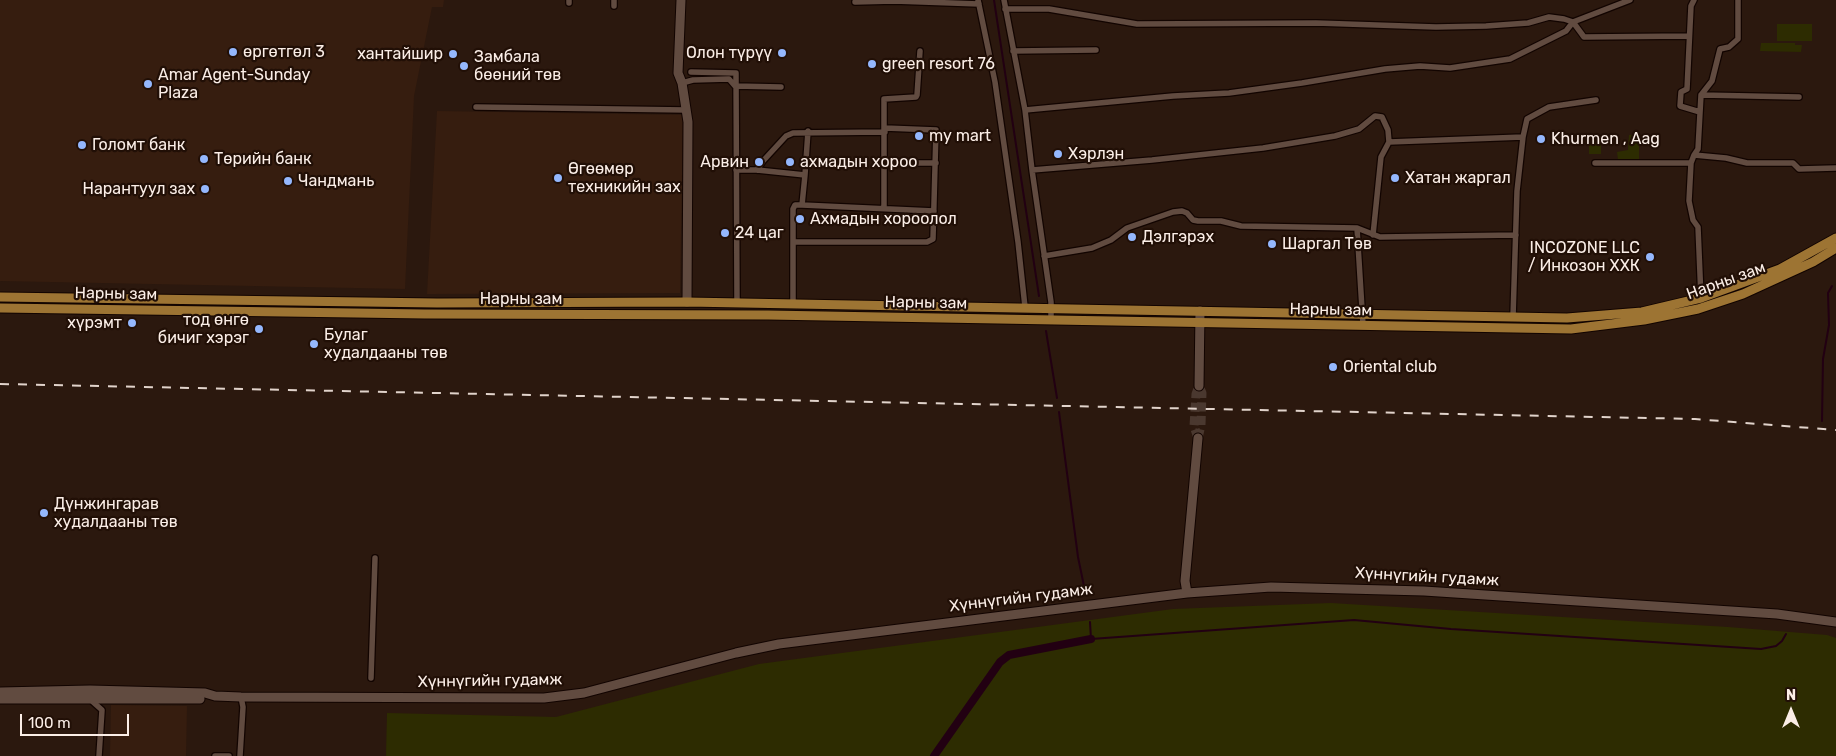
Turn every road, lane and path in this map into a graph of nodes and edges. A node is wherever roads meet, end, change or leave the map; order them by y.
1 (681, 0) edge
2 (1004, 0) edge
3 (1630, 0) edge
4 (1694, 0) edge
5 (1738, 0) edge
6 (855, 2) dead end
7 (978, 2) edge
8 (1005, 9) junction
9 (1572, 22) junction
10 (1689, 36) junction
11 (1096, 50) dead end
12 (920, 51) dead end
13 (1013, 51) junction
14 (691, 72) dead end
15 (682, 83) junction
16 (735, 86) junction
17 (781, 87) dead end
18 (1701, 95) junction
19 (1799, 97) dead end
20 (1596, 100) dead end
21 (476, 107) dead end
22 (686, 110) junction
23 (1025, 110) junction
24 (1700, 112) junction
25 (885, 130) junction
26 (808, 131) junction
27 (1523, 137) junction
28 (1389, 142) junction
29 (1694, 155) junction
30 (884, 163) junction
31 (936, 163) junction
32 (1595, 163) dead end
33 (1691, 163) junction
34 (1836, 168) edge
35 (736, 170) junction
36 (757, 170) junction
37 (1032, 170) junction
38 (805, 174) junction
39 (802, 204) junction
40 (884, 208) junction
41 (934, 211) junction
42 (1357, 228) junction
43 (1373, 235) junction
44 (1516, 235) junction
45 (1836, 238) edge
46 (794, 242) junction
47 (1836, 248) edge
48 (1044, 256) junction
49 (0, 297) edge
50 (1701, 298) junction
51 (686, 302) junction
52 (737, 302) junction
53 (793, 304) junction
54 (1025, 307) junction
55 (0, 308) edge
56 (1050, 308) junction
57 (1200, 310) junction
58 (1363, 313) junction
59 (1513, 317) junction
60 (1052, 320) junction
61 (1200, 322) junction
62 (1363, 325) junction
63 (1199, 386) dead end
64 (1198, 438) tunnel mouth
65 (375, 558) dead end
66 (1187, 593) junction
67 (1836, 622) edge
68 (371, 678) dead end
69 (0, 692) edge
70 (215, 696) junction
71 (241, 697) junction
72 (92, 698) junction
73 (0, 699) edge
74 (99, 756) edge
75 (215, 756) edge
76 (229, 756) edge
77 (240, 756) edge

1 - 15 main road
2 - 8 street
3 - 9 street
4 - 10 street
5 - 18 street
6 - 7 street
7 - 54 street
8 - 9 street
8 - 13 street
9 - 10 street
9 - 23 street
10 - 24 street
11 - 13 street
12 - 25 street
13 - 23 street
14 - 16 street
15 - 16 street
15 - 22 main road
16 - 17 street
16 - 35 street
18 - 19 street
18 - 24 street
20 - 27 street
21 - 22 street
22 - 51 main road
23 - 37 street
24 - 29 street
25 - 26 street
25 - 30 street
25 - 31 street
26 - 36 street
26 - 38 street
27 - 28 street
27 - 44 street
28 - 37 street
28 - 43 street
29 - 33 street
29 - 34 street
30 - 31 street
30 - 40 street
31 - 41 street
32 - 33 street
33 - 50 street
35 - 36 street
35 - 52 street
36 - 38 street
37 - 48 street
38 - 39 street
39 - 40 street
39 - 46 street
40 - 41 street
41 - 46 street
42 - 43 street
42 - 48 street
42 - 58 street
43 - 44 street
44 - 59 street
45 - 50 main road, Нарны зам
46 - 53 street
47 - 62 main road, Нарны зам
48 - 56 street
49 - 51 main road, Нарны зам
50 - 59 main road, Нарны зам
51 - 52 main road, Нарны зам
52 - 53 main road, Нарны зам
53 - 54 main road, Нарны зам
54 - 56 main road, Нарны зам
55 - 60 main road, Нарны зам
56 - 57 main road, Нарны зам
56 - 60 street
57 - 58 main road, Нарны зам
57 - 61 main road
58 - 59 main road, Нарны зам
58 - 62 street
60 - 61 main road, Нарны зам
61 - 62 main road, Нарны зам
61 - 63 main road
64 - 66 main road
65 - 68 street
66 - 67 main road, Хүннүгийн гудамж
66 - 71 main road, Хүннүгийн гудамж
69 - 70 main road, Хүннүгийн гудамж
70 - 71 main road, Хүннүгийн гудамж
70 - 72 main road, Хүннүгийн гудамж
71 - 77 street
72 - 73 main road, Хүннүгийн гудамж
72 - 74 street
75 - 76 street

